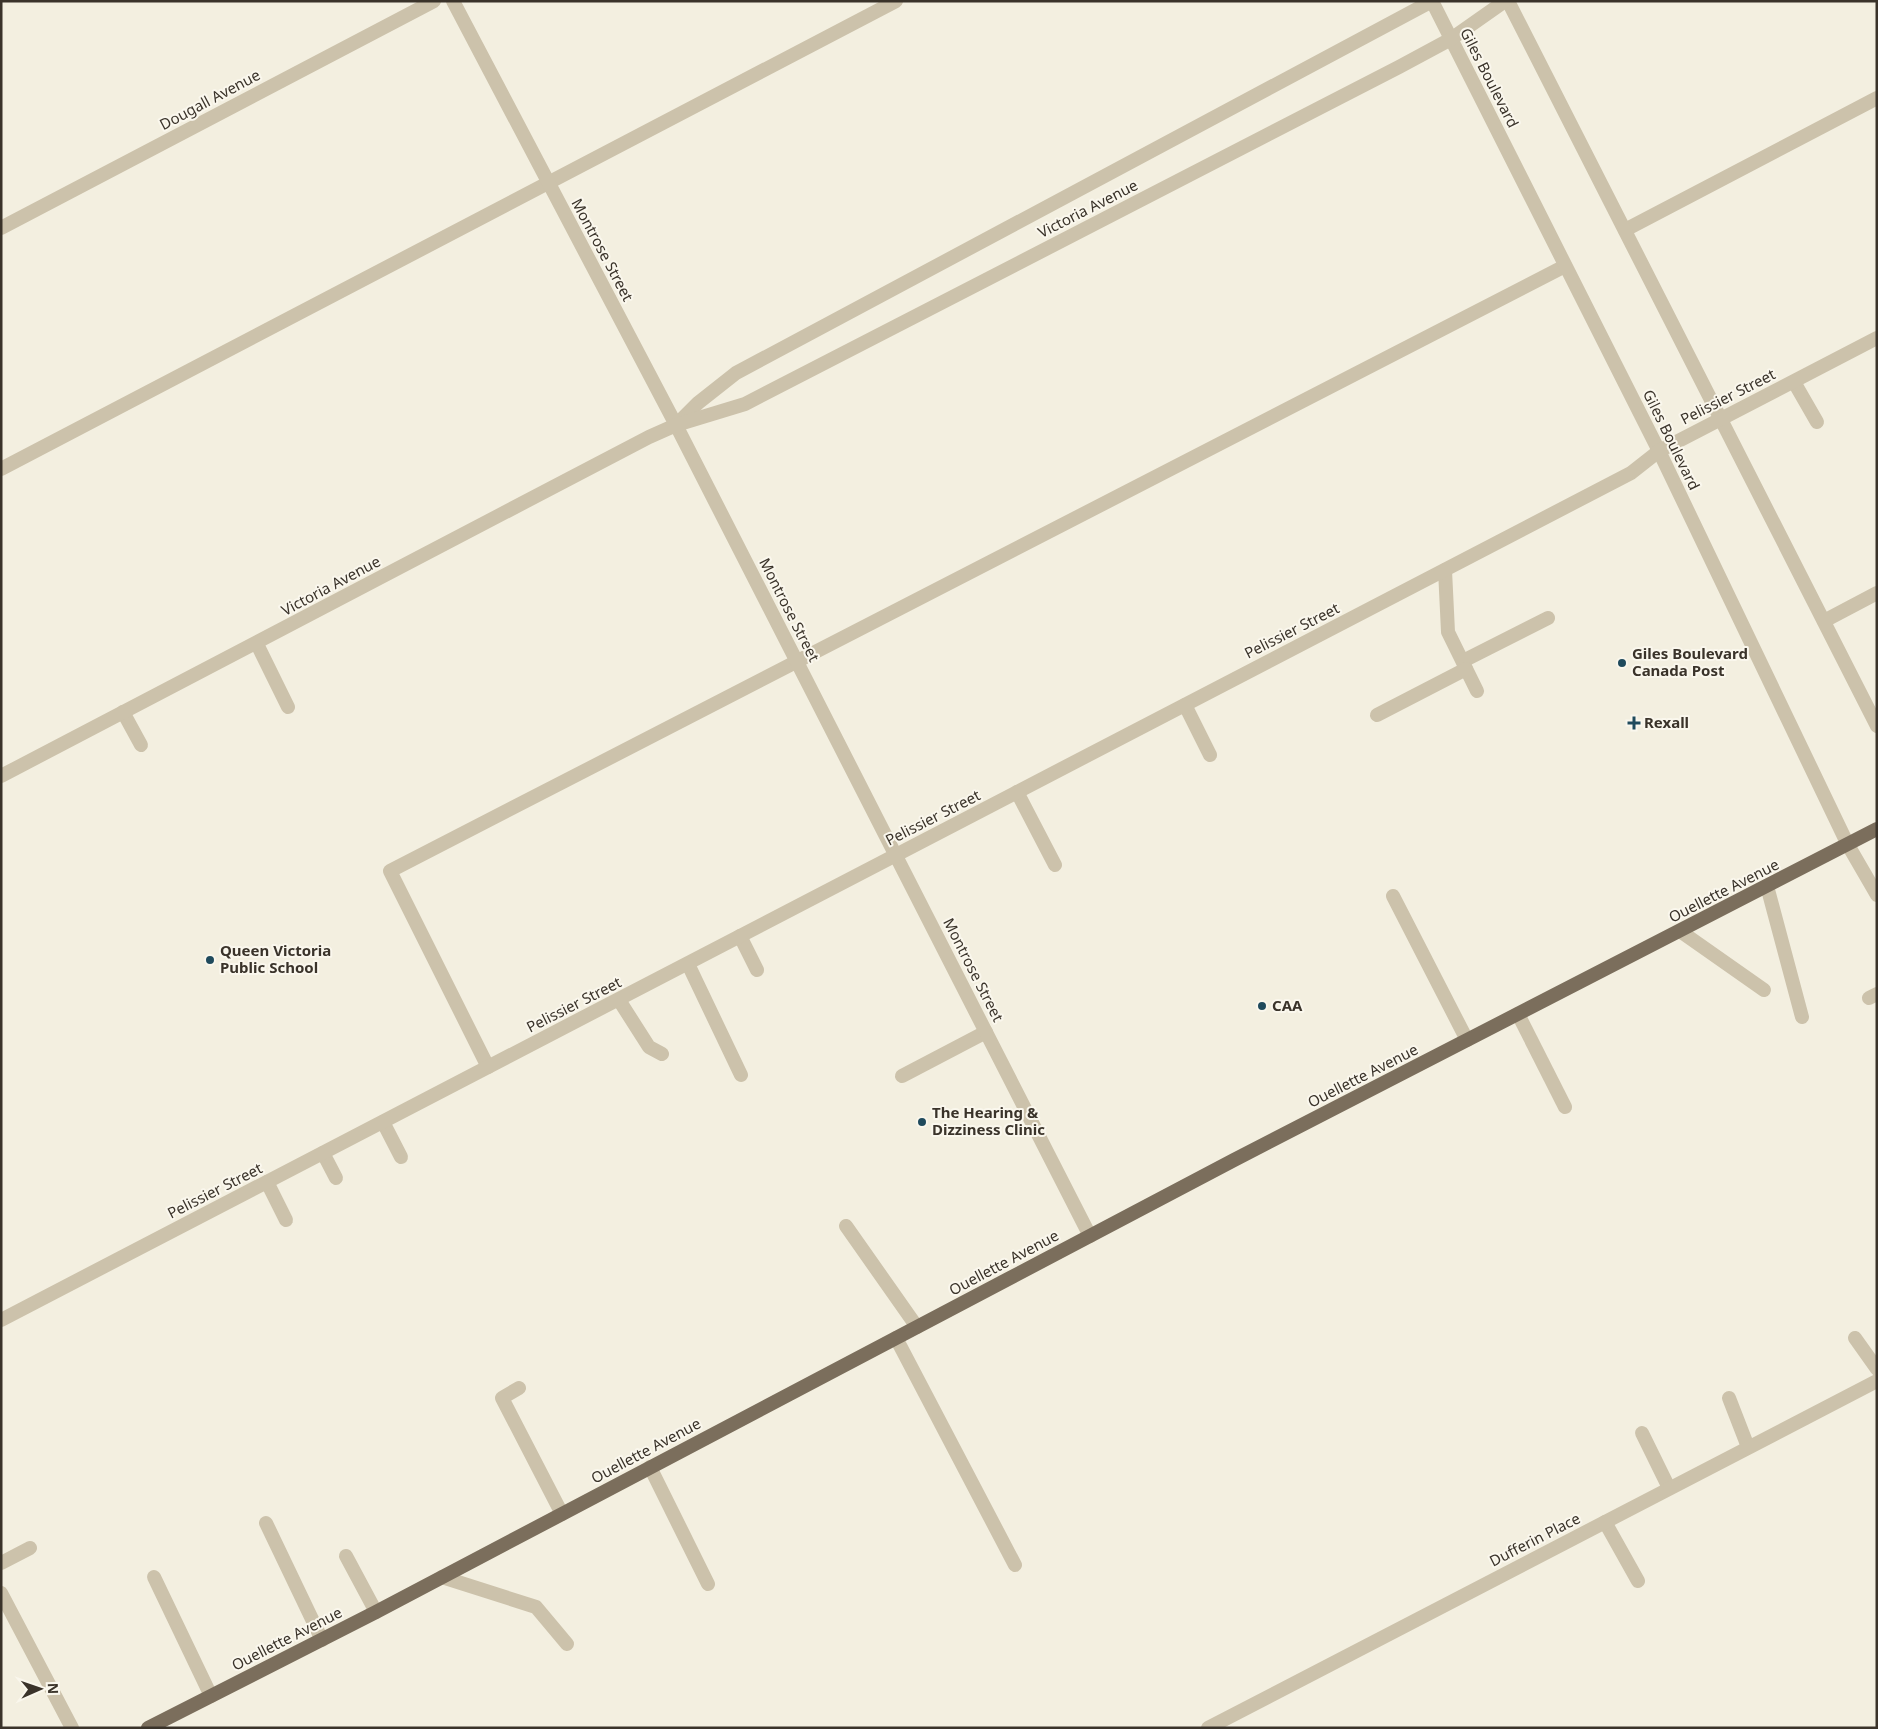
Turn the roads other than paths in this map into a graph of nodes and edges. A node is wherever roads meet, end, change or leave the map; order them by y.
1 (434, 1) edge
2 (453, 1) edge
3 (896, 1) edge
4 (1432, 1) edge
5 (1506, 1) edge
6 (1451, 39) junction
7 (1877, 98) edge
8 (549, 183) junction
9 (1, 228) edge
10 (1625, 230) junction
11 (1565, 266) junction
12 (1877, 338) edge
13 (1794, 382) junction
14 (1721, 419) junction
15 (1817, 422) dead end
16 (676, 425) junction
17 (1659, 451) junction
18 (1, 469) edge
19 (1445, 570) junction
20 (1877, 593) edge
21 (1548, 618) dead end
22 (1824, 621) junction
23 (257, 644) junction
24 (798, 662) junction
25 (1464, 665) junction
26 (1477, 691) dead end
27 (1185, 705) junction
28 (288, 707) dead end
29 (123, 712) junction
30 (1377, 715) dead end
31 (1877, 726) edge
32 (141, 745) dead end
33 (1210, 755) dead end
34 (1, 776) edge
35 (1017, 792) junction
36 (1877, 829) edge
37 (1848, 845) junction
38 (896, 855) junction
39 (1055, 865) dead end
40 (1768, 886) junction
41 (1877, 895) edge
42 (1392, 896) dead end
43 (1680, 932) junction
44 (740, 936) junction
45 (688, 964) junction
46 (757, 970) dead end
47 (1764, 990) dead end
48 (619, 1000) junction
49 (1518, 1014) junction
50 (1802, 1017) dead end
51 (986, 1032) junction
52 (1467, 1040) junction
53 (662, 1054) dead end
54 (488, 1067) junction
55 (741, 1075) dead end
56 (902, 1076) dead end
57 (1565, 1107) dead end
58 (383, 1122) junction
59 (323, 1153) junction
60 (401, 1157) dead end
61 (336, 1178) dead end
62 (267, 1182) junction
63 (286, 1220) dead end
64 (846, 1226) dead end
65 (1090, 1236) junction
66 (1, 1320) edge
67 (916, 1327) junction
68 (896, 1338) junction
69 (1855, 1338) dead end
70 (1877, 1369) edge
71 (1877, 1380) edge
72 (519, 1388) dead end
73 (1729, 1398) dead end
74 (1642, 1433) dead end
75 (1748, 1447) junction
76 (650, 1467) junction
77 (1669, 1488) junction
78 (562, 1514) junction
79 (1605, 1522) junction
80 (266, 1523) dead end
81 (30, 1548) dead end
82 (346, 1556) dead end
83 (1, 1564) edge
84 (1016, 1565) dead end
85 (442, 1576) junction
86 (154, 1577) dead end
87 (1638, 1581) dead end
88 (708, 1584) dead end
89 (1, 1593) edge
90 (5, 1608) edge
91 (376, 1612) junction
92 (322, 1640) junction
93 (567, 1644) dead end
94 (211, 1696) junction
95 (72, 1728) edge
96 (148, 1728) edge
97 (1208, 1728) edge

1 - 9 street, Dougall Avenue
2 - 8 street, Montrose Street
3 - 8 street
4 - 6 street, Giles Boulevard
4 - 16 street, Victoria Avenue
5 - 6 street, Victoria Avenue
5 - 10 street
6 - 11 street, Giles Boulevard
6 - 16 street, Victoria Avenue
7 - 10 street
8 - 16 street, Montrose Street
8 - 18 street
10 - 14 street
11 - 17 street, Giles Boulevard
11 - 24 street
12 - 13 street, Pelissier Street
13 - 14 street, Pelissier Street
13 - 15 street
14 - 17 street, Pelissier Street
14 - 22 street
16 - 23 street, Victoria Avenue
16 - 24 street, Montrose Street
17 - 19 street, Pelissier Street
17 - 37 street, Giles Boulevard
19 - 25 street
19 - 27 street, Pelissier Street
20 - 22 street
21 - 25 street
22 - 31 street
23 - 28 street
23 - 29 street, Victoria Avenue
24 - 38 street, Montrose Street
24 - 54 street
25 - 26 street
25 - 30 street
27 - 33 street
27 - 35 street, Pelissier Street
29 - 32 street
29 - 34 street, Victoria Avenue
35 - 38 street, Pelissier Street
35 - 39 street
36 - 37 main road, Ouellette Avenue
37 - 40 main road, Ouellette Avenue
37 - 41 street, Giles Boulevard
38 - 44 street, Pelissier Street
38 - 51 street, Montrose Street
40 - 43 main road, Ouellette Avenue
40 - 50 street
42 - 52 street
43 - 47 street
43 - 49 main road, Ouellette Avenue
44 - 45 street, Pelissier Street
44 - 46 street
45 - 48 street, Pelissier Street
45 - 55 street
48 - 53 street
48 - 54 street, Pelissier Street
49 - 52 main road, Ouellette Avenue
49 - 57 street
51 - 56 street
51 - 65 street, Montrose Street
52 - 65 main road, Ouellette Avenue
54 - 58 street, Pelissier Street
58 - 59 street, Pelissier Street
58 - 60 street
59 - 61 street
59 - 62 street, Pelissier Street
62 - 63 street
62 - 66 street, Pelissier Street
64 - 67 street
65 - 67 main road, Ouellette Avenue
67 - 68 main road, Ouellette Avenue
68 - 76 main road, Ouellette Avenue
68 - 84 street
69 - 70 street
71 - 75 street, Dufferin Place
72 - 78 street
73 - 75 street
74 - 77 street
75 - 77 street, Dufferin Place
76 - 78 main road, Ouellette Avenue
76 - 88 street
77 - 79 street, Dufferin Place
78 - 85 main road, Ouellette Avenue
79 - 87 street
79 - 97 street, Dufferin Place
80 - 92 street
81 - 83 street
82 - 91 street
85 - 91 main road, Ouellette Avenue
85 - 93 street
86 - 94 street
89 - 90 street
90 - 95 street
91 - 92 main road, Ouellette Avenue
92 - 94 main road, Ouellette Avenue
94 - 96 main road, Ouellette Avenue

